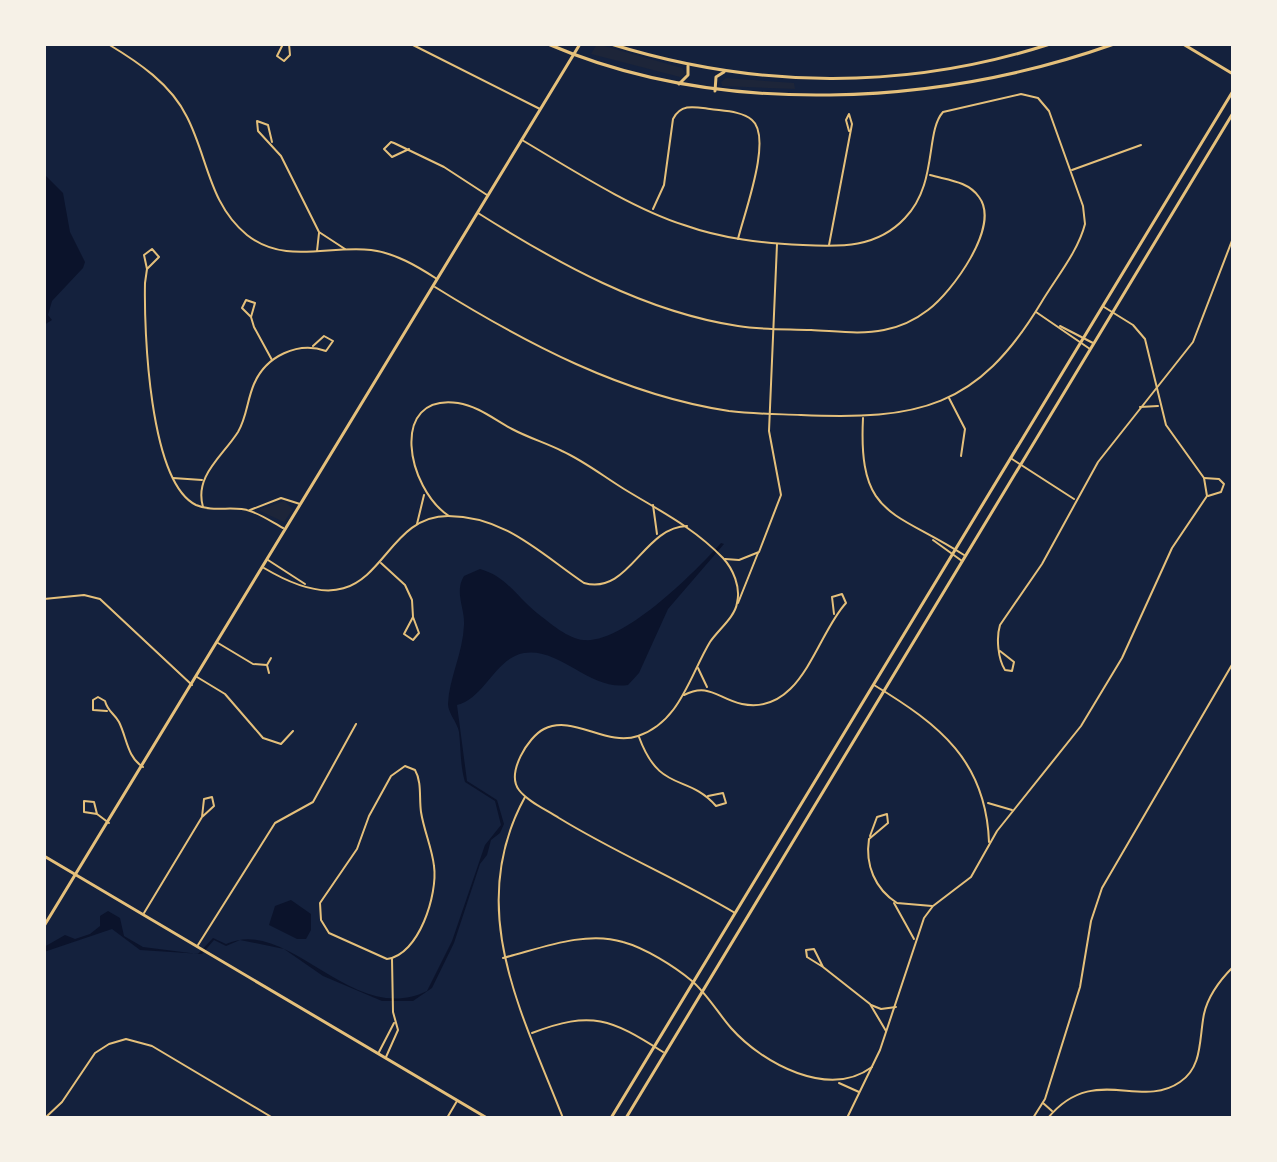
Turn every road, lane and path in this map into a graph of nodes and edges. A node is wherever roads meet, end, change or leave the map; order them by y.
1 (108, 44) edge
2 (283, 44) edge
3 (289, 44) edge
4 (411, 44) edge
5 (548, 44) edge
6 (580, 44) edge
7 (611, 44) edge
8 (1050, 44) edge
9 (1114, 44) edge
10 (1183, 44) edge
11 (574, 55) junction
12 (688, 66) junction
13 (724, 72) junction
14 (1233, 74) edge
15 (679, 84) junction
16 (715, 91) junction
17 (1233, 91) edge
18 (541, 110) junction
19 (1233, 113) edge
20 (849, 131) dead end
21 (522, 140) junction
22 (272, 142) junction
23 (1141, 145) dead end
24 (409, 149) junction
25 (1071, 171) junction
26 (929, 175) junction
27 (488, 196) junction
28 (652, 210) junction
29 (478, 213) junction
30 (319, 232) junction
31 (1233, 238) edge
32 (738, 239) junction
33 (777, 244) junction
34 (828, 246) junction
35 (345, 250) junction
36 (317, 252) junction
37 (147, 269) junction
38 (438, 279) junction
39 (434, 286) junction
40 (1102, 306) junction
41 (1035, 312) junction
42 (1112, 312) junction
43 (251, 317) dead end
44 (1059, 326) junction
45 (773, 329) junction
46 (1084, 337) junction
47 (1080, 342) junction
48 (1094, 343) junction
49 (313, 346) junction
50 (1090, 349) junction
51 (272, 360) junction
52 (1156, 387) junction
53 (949, 397) junction
54 (1159, 406) junction
55 (1139, 407) junction
56 (770, 414) junction
57 (863, 418) junction
58 (961, 456) dead end
59 (1011, 458) junction
60 (1020, 464) junction
61 (172, 478) junction
62 (1204, 478) junction
63 (203, 479) junction
64 (425, 494) junction
65 (1207, 496) junction
66 (1075, 499) junction
67 (301, 504) junction
68 (653, 505) junction
69 (203, 507) junction
70 (249, 510) junction
71 (449, 516) junction
72 (417, 526) junction
73 (689, 526) junction
74 (285, 530) junction
75 (657, 535) junction
76 (933, 539) junction
77 (956, 549) junction
78 (759, 552) junction
79 (952, 555) junction
80 (965, 555) junction
81 (723, 558) junction
82 (268, 560) junction
83 (962, 561) junction
84 (380, 562) junction
85 (264, 568) junction
86 (1233, 577) edge
87 (305, 585) junction
88 (44, 599) edge
89 (1233, 601) edge
90 (738, 604) junction
91 (834, 614) junction
92 (413, 617) junction
93 (217, 643) junction
94 (1000, 651) junction
95 (271, 658) dead end
96 (1233, 663) edge
97 (267, 665) junction
98 (698, 666) junction
99 (269, 673) dead end
100 (197, 677) junction
101 (192, 685) junction
102 (874, 685) junction
103 (708, 688) junction
104 (884, 691) junction
105 (684, 695) junction
106 (107, 711) junction
107 (356, 724) dead end
108 (293, 731) dead end
109 (639, 736) junction
110 (143, 767) junction
111 (525, 796) junction
112 (708, 796) junction
113 (986, 801) junction
114 (1013, 811) junction
115 (97, 814) junction
116 (202, 817) junction
117 (109, 823) junction
118 (870, 836) junction
119 (989, 843) junction
120 (44, 856) edge
121 (77, 875) junction
122 (892, 901) junction
123 (933, 906) junction
124 (143, 914) junction
125 (735, 914) junction
126 (44, 926) edge
127 (915, 940) junction
128 (199, 948) junction
129 (392, 958) junction
130 (503, 958) junction
131 (823, 967) junction
132 (1233, 967) edge
133 (694, 982) junction
134 (701, 992) junction
135 (870, 1004) junction
136 (897, 1006) junction
137 (395, 1022) junction
138 (887, 1032) junction
139 (530, 1033) junction
140 (654, 1047) junction
141 (664, 1053) junction
142 (378, 1054) junction
143 (386, 1058) junction
144 (873, 1066) junction
145 (836, 1082) junction
146 (860, 1093) junction
147 (457, 1100) junction
148 (1043, 1103) junction
149 (1053, 1112) junction
150 (45, 1118) edge
151 (273, 1118) edge
152 (447, 1118) edge
153 (487, 1118) edge
154 (563, 1118) edge
155 (611, 1118) edge
156 (626, 1118) edge
157 (847, 1118) edge
158 (1033, 1118) edge
159 (1048, 1118) edge

1 - 36 street
2 - 3 street
4 - 18 street
5 - 11 main road
6 - 11 main road
7 - 12 main road
8 - 13 main road
9 - 16 main road
10 - 14 main road
11 - 15 main road
11 - 18 main road
12 - 13 main road
12 - 15 main road
13 - 16 main road
15 - 16 main road
17 - 40 main road
18 - 21 main road
19 - 42 main road
20 - 34 street
21 - 27 main road
21 - 28 street
22 - 22 street
22 - 30 street
23 - 25 street
24 - 24 street
24 - 27 street
25 - 26 street
25 - 41 street
26 - 34 street
26 - 45 street
27 - 29 main road
28 - 32 street
28 - 32 street
29 - 38 main road
29 - 45 street
30 - 35 street
30 - 36 street
31 - 52 street
32 - 33 street
33 - 34 street
33 - 45 street
35 - 36 street
35 - 38 street
37 - 37 street
37 - 61 street
38 - 39 main road
39 - 56 street
39 - 67 main road
40 - 42 street
40 - 46 main road
41 - 44 street
41 - 53 street
42 - 48 main road
42 - 52 street
43 - 51 street
44 - 46 street
44 - 47 street
45 - 56 street
46 - 47 main road
46 - 48 street
47 - 50 street
47 - 59 main road
48 - 50 main road
49 - 49 street
49 - 51 street
50 - 60 main road
51 - 63 street
52 - 54 street
52 - 55 street
53 - 57 street
53 - 58 street
54 - 55 street
54 - 62 street
55 - 66 street
56 - 57 street
56 - 78 street
57 - 76 street
59 - 60 street
59 - 77 main road
60 - 66 street
60 - 80 main road
61 - 63 street
61 - 69 street
62 - 65 street
62 - 65 street
63 - 69 street
64 - 68 street
64 - 71 street
64 - 72 street
65 - 114 street
66 - 94 street
67 - 70 street
67 - 74 main road
68 - 73 street
68 - 75 street
69 - 70 street
70 - 74 street
71 - 72 street
71 - 75 street
72 - 84 street
73 - 75 street
73 - 81 street
74 - 82 main road
76 - 77 street
76 - 79 street
77 - 79 main road
77 - 80 street
78 - 81 street
78 - 90 street
79 - 83 street
79 - 102 main road
80 - 83 main road
81 - 90 street
82 - 85 main road
82 - 87 street
83 - 104 main road
84 - 87 street
84 - 92 street
85 - 87 street
85 - 93 main road
86 - 89 street
88 - 101 street
90 - 98 street
91 - 91 street
91 - 103 street
92 - 92 street
93 - 97 street
93 - 100 main road
94 - 94 street
95 - 97 street
96 - 148 street
97 - 99 street
98 - 103 street
98 - 105 street
100 - 101 main road
100 - 108 street
101 - 110 main road
102 - 104 street
102 - 125 main road
103 - 105 street
104 - 113 street
104 - 134 main road
105 - 109 street
106 - 106 street
106 - 110 street
107 - 128 street
109 - 111 street
109 - 112 street
110 - 117 main road
111 - 125 street
111 - 130 street
112 - 112 street
113 - 114 street
113 - 119 street
114 - 119 street
115 - 115 street
115 - 117 street
116 - 116 street
116 - 124 street
117 - 121 main road
118 - 118 street
118 - 122 street
119 - 123 street
120 - 121 main road
121 - 124 main road
121 - 126 main road
122 - 123 street
122 - 127 street
123 - 127 street
124 - 128 main road
125 - 133 main road
127 - 136 street
128 - 142 main road
129 - 129 street
129 - 137 street
130 - 133 street
130 - 139 street
131 - 131 street
131 - 135 street
132 - 149 street
133 - 134 street
133 - 140 main road
134 - 141 main road
134 - 145 street
135 - 136 street
135 - 138 street
136 - 138 street
137 - 142 street
137 - 143 street
138 - 144 street
139 - 140 street
139 - 154 street
140 - 141 street
140 - 155 main road
141 - 156 main road
142 - 143 main road
143 - 147 main road
144 - 145 street
144 - 146 street
145 - 146 street
146 - 157 street
147 - 152 street
147 - 153 main road
148 - 149 street
148 - 158 street
149 - 159 street
150 - 151 street

